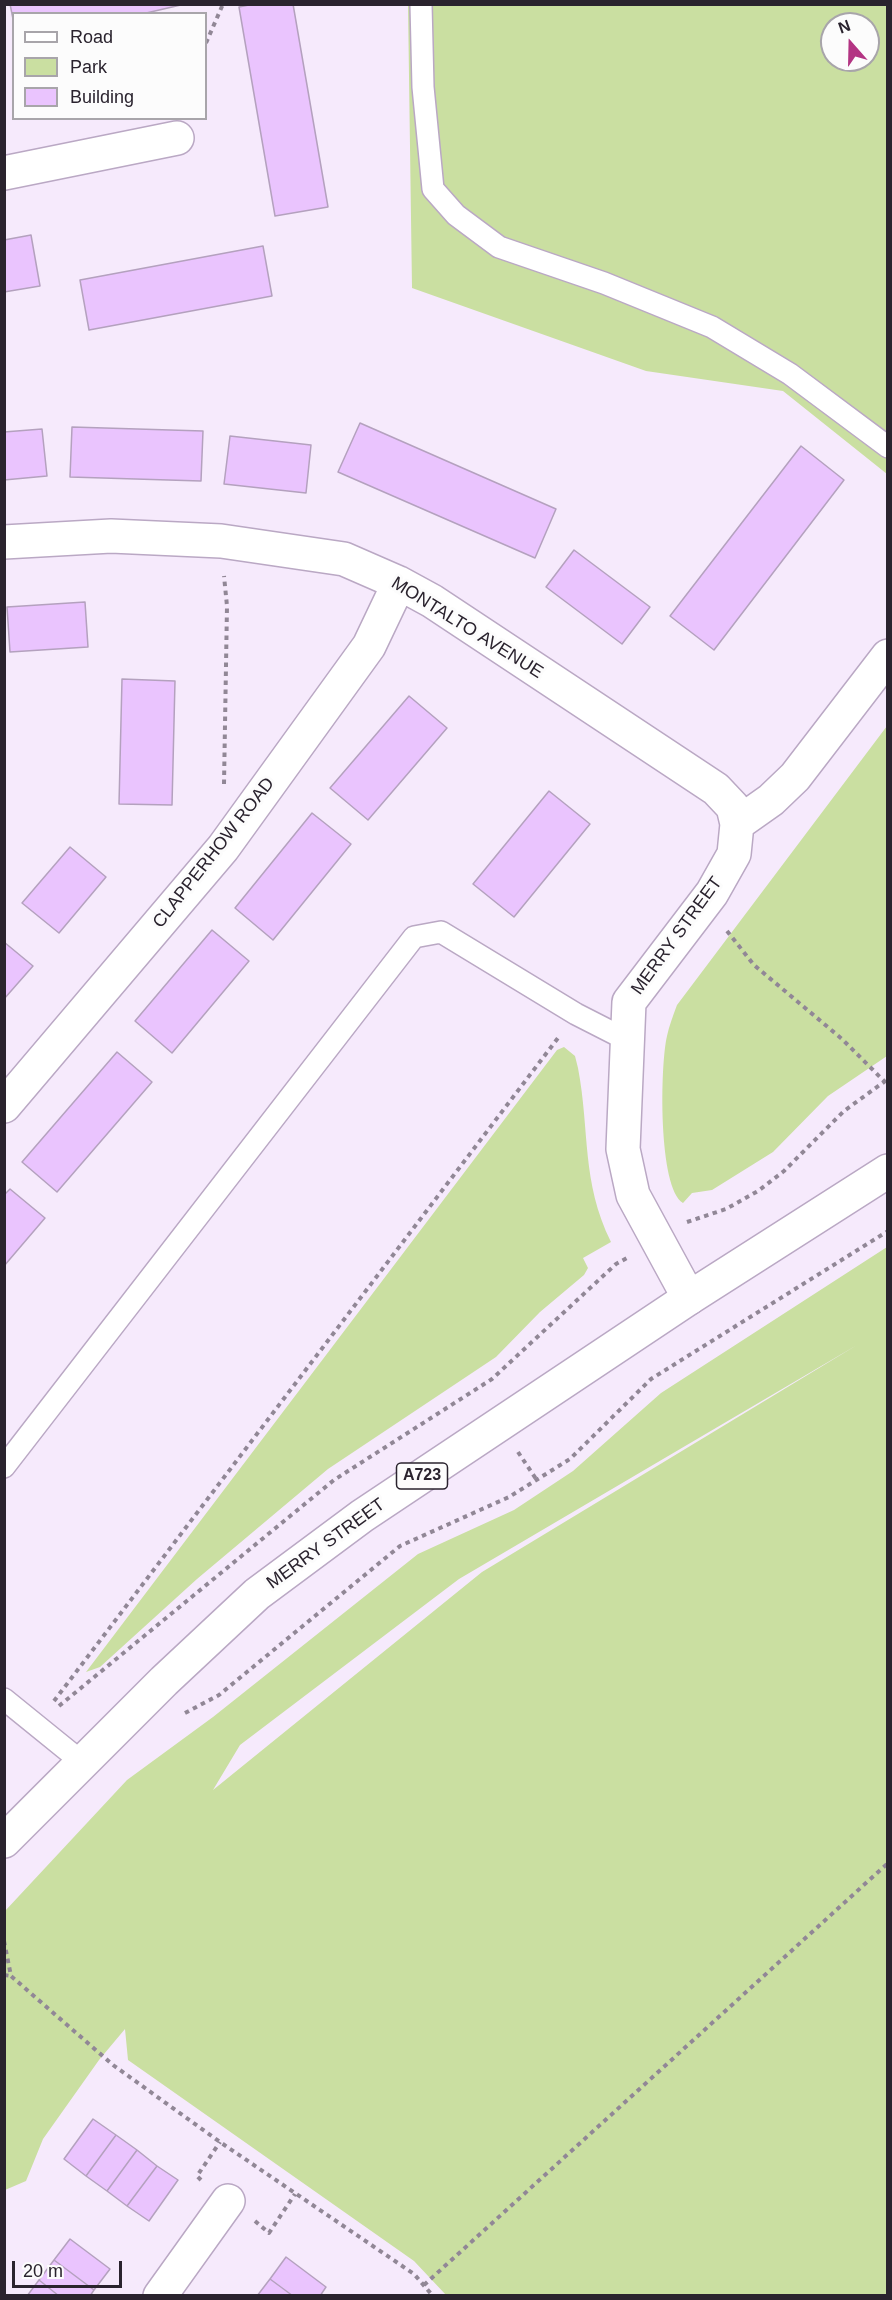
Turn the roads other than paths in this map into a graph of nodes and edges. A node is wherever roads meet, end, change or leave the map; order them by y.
1 (422, 4) edge
2 (177, 138) dead end
3 (4, 173) edge
4 (888, 447) edge
5 (4, 542) edge
6 (399, 583) junction
7 (888, 656) edge
8 (736, 824) junction
9 (627, 1040) junction
10 (4, 1106) edge
11 (888, 1171) edge
12 (689, 1298) junction
13 (4, 1467) edge
14 (4, 1699) edge
15 (83, 1764) junction
16 (4, 1842) edge
17 (228, 2201) dead end
18 (160, 2295) edge

1 - 4 lane
2 - 3 street
5 - 6 street, MONTALTO AVENUE
6 - 8 street, MONTALTO AVENUE
6 - 10 street, CLAPPERHOW ROAD
7 - 8 street
8 - 9 street, MERRY STREET
9 - 12 street, MERRY STREET
9 - 13 lane
11 - 12 street, MERRY STREET / A723
12 - 15 street, MERRY STREET / A723
14 - 15 lane
15 - 16 street, MERRY STREET / A723
17 - 18 street

